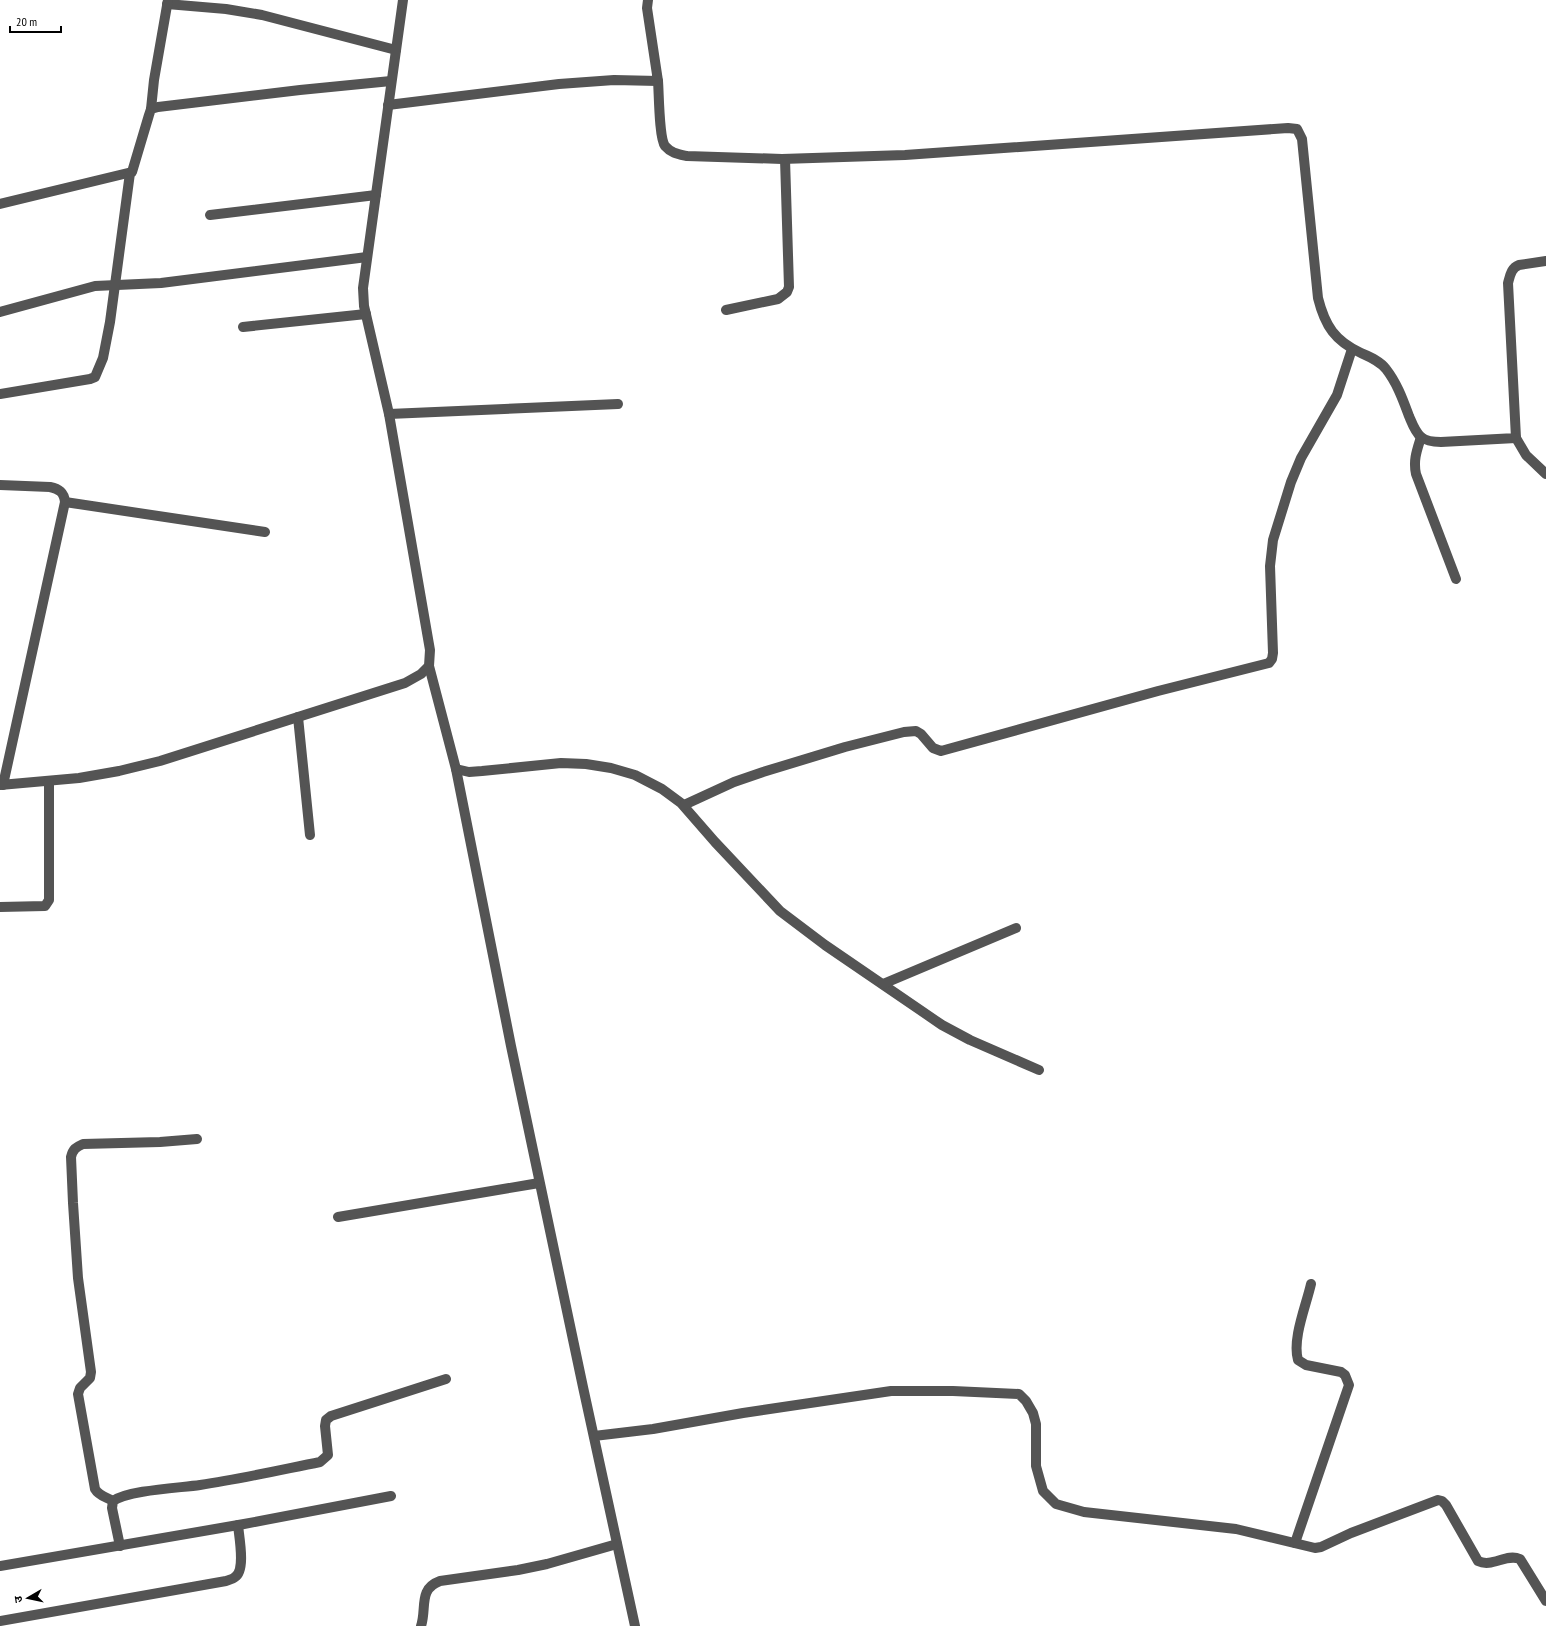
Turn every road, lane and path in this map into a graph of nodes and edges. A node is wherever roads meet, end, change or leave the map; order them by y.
1 (403, 0) edge
2 (648, 0) edge
3 (167, 2) edge
4 (396, 50) junction
5 (658, 80) junction
6 (392, 82) junction
7 (388, 104) junction
8 (151, 109) junction
9 (785, 159) junction
10 (130, 173) junction
11 (376, 195) junction
12 (0, 204) edge
13 (210, 215) dead end
14 (367, 257) junction
15 (1546, 261) edge
16 (116, 285) junction
17 (726, 310) dead end
18 (0, 312) edge
19 (366, 314) junction
20 (243, 327) dead end
21 (1353, 350) junction
22 (0, 394) edge
23 (618, 404) dead end
24 (389, 414) junction
25 (1421, 437) junction
26 (1516, 438) junction
27 (1546, 474) edge
28 (0, 485) edge
29 (65, 502) junction
30 (265, 532) dead end
31 (1456, 579) dead end
32 (429, 666) junction
33 (298, 717) junction
34 (456, 769) junction
35 (49, 781) junction
36 (1, 785) edge
37 (684, 805) junction
38 (310, 835) dead end
39 (0, 908) edge
40 (1016, 928) dead end
41 (883, 984) junction
42 (1039, 1070) dead end
43 (197, 1139) dead end
44 (540, 1184) junction
45 (338, 1217) dead end
46 (1311, 1284) dead end
47 (446, 1379) dead end
48 (594, 1436) junction
49 (391, 1496) dead end
50 (113, 1501) junction
51 (238, 1525) junction
52 (1295, 1543) junction
53 (617, 1544) junction
54 (120, 1546) junction
55 (0, 1566) edge
56 (1546, 1601) edge
57 (0, 1621) edge
58 (421, 1626) edge
59 (635, 1626) edge

1 - 4 street
2 - 5 street
3 - 4 street
3 - 8 street
4 - 6 street
5 - 7 street
5 - 9 street
6 - 7 street
6 - 8 street
7 - 11 street
8 - 10 street
9 - 17 street
9 - 21 street
10 - 12 street
10 - 16 street
11 - 13 street
11 - 14 street
14 - 16 street
14 - 19 street
15 - 26 street
16 - 18 street
16 - 22 street
19 - 20 street
19 - 24 street
21 - 25 street
21 - 37 street
23 - 24 street
24 - 32 street
25 - 26 street
25 - 31 street
26 - 27 street
28 - 29 street
29 - 30 street
29 - 36 street
32 - 33 street
32 - 34 street
33 - 35 street
33 - 38 street
34 - 37 street
34 - 44 street
35 - 36 street
35 - 39 street
37 - 41 street
40 - 41 street
41 - 42 street
43 - 50 street
44 - 45 street
44 - 48 street
46 - 52 street
47 - 50 street
48 - 52 street
48 - 53 street
49 - 51 street
50 - 54 street
51 - 54 street
51 - 57 street
52 - 56 street
53 - 58 street
53 - 59 street
54 - 55 street

